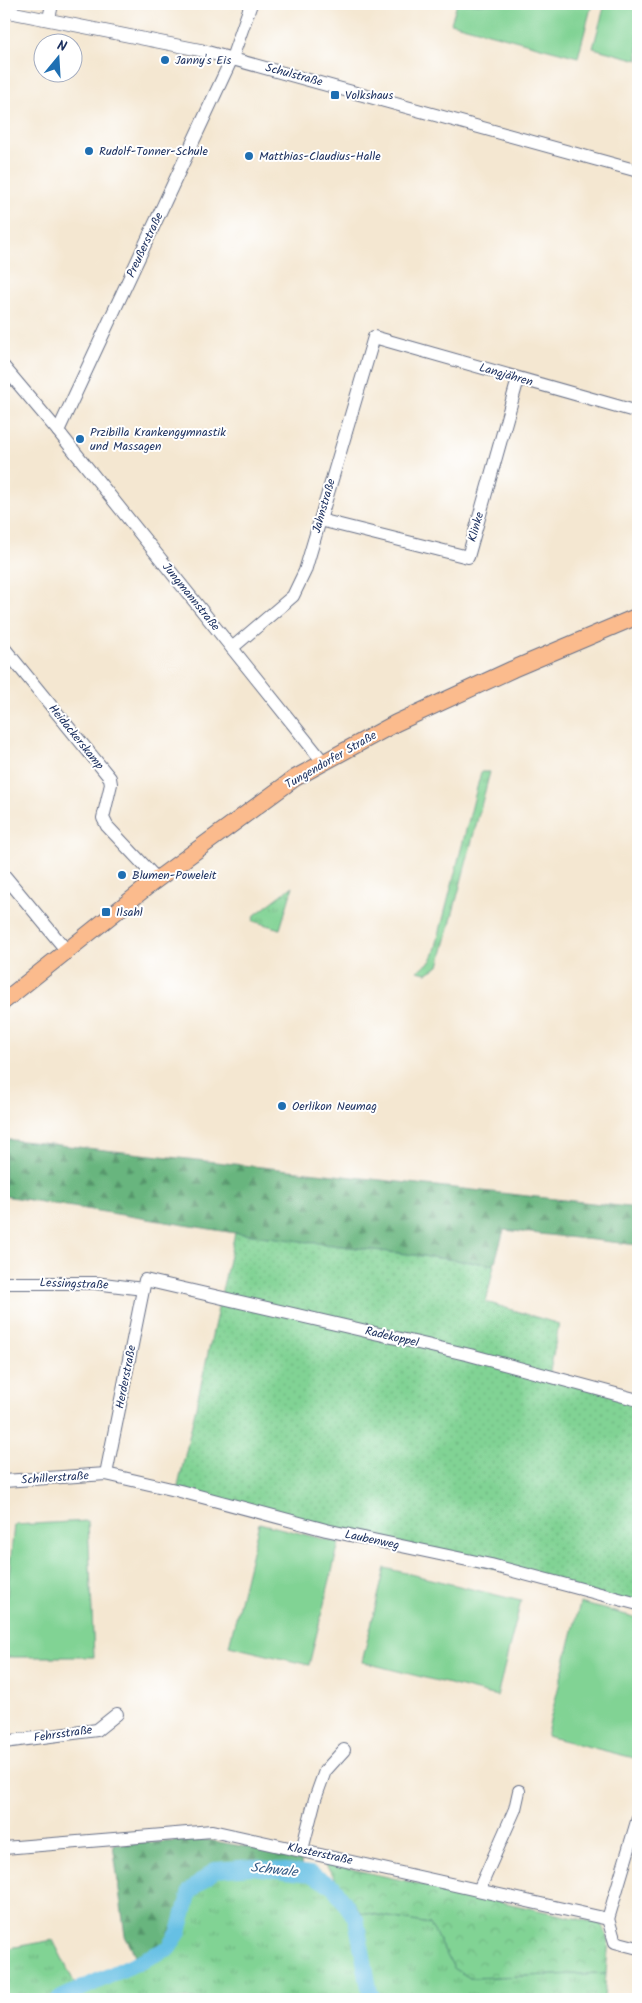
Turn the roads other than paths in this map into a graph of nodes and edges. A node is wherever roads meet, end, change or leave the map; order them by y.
1 (52, 4) edge
2 (251, 4) edge
3 (4, 11) edge
4 (49, 19) junction
5 (232, 58) junction
6 (638, 171) edge
7 (374, 337) joint
8 (4, 367) edge
9 (518, 379) junction
10 (638, 412) edge
11 (58, 432) junction
12 (320, 520) junction
13 (638, 616) edge
14 (4, 648) edge
15 (232, 648) junction
16 (324, 763) junction
17 (4, 875) edge
18 (157, 879) junction
19 (67, 951) junction
20 (4, 1001) edge
21 (4, 1283) edge
22 (144, 1284) junction
23 (638, 1400) edge
24 (106, 1474) junction
25 (4, 1481) edge
26 (638, 1604) edge
27 (117, 1714) dead end
28 (4, 1742) edge
29 (344, 1750) dead end
30 (520, 1791) dead end
31 (638, 1818) edge
32 (4, 1848) edge
33 (302, 1850) junction
34 (479, 1890) junction
35 (608, 1919) junction
36 (638, 1948) edge

1 - 4 street
2 - 5 street, Preußerstraße
3 - 4 street, Schulstraße
4 - 5 street, Schulstraße
5 - 6 street, Schulstraße
5 - 11 street, Preußerstraße
7 - 9 street, Langjähren
7 - 12 street, Jahnstraße
8 - 11 street, Jungmannstraße
9 - 10 street, Langjähren
9 - 12 street, Klinke
11 - 15 street, Jungmannstraße
12 - 15 street, Jahnstraße
13 - 16 main road, Tungendorfer Straße
14 - 18 street, Heidackerskamp
15 - 16 street, Jungmannstraße
16 - 18 main road, Tungendorfer Straße
17 - 19 street
18 - 19 main road, Tungendorfer Straße
19 - 20 main road, Tungendorfer Straße
21 - 22 street, Lessingstraße
22 - 23 street, Radekoppel
22 - 24 street, Herderstraße
24 - 25 street, Schillerstraße
24 - 26 street, Laubenweg
27 - 28 street, Fehrsstraße
29 - 33 street
30 - 34 street
31 - 35 street
32 - 33 street, Klosterstraße
33 - 34 street, Klosterstraße
34 - 35 street, Klosterstraße
35 - 36 street

